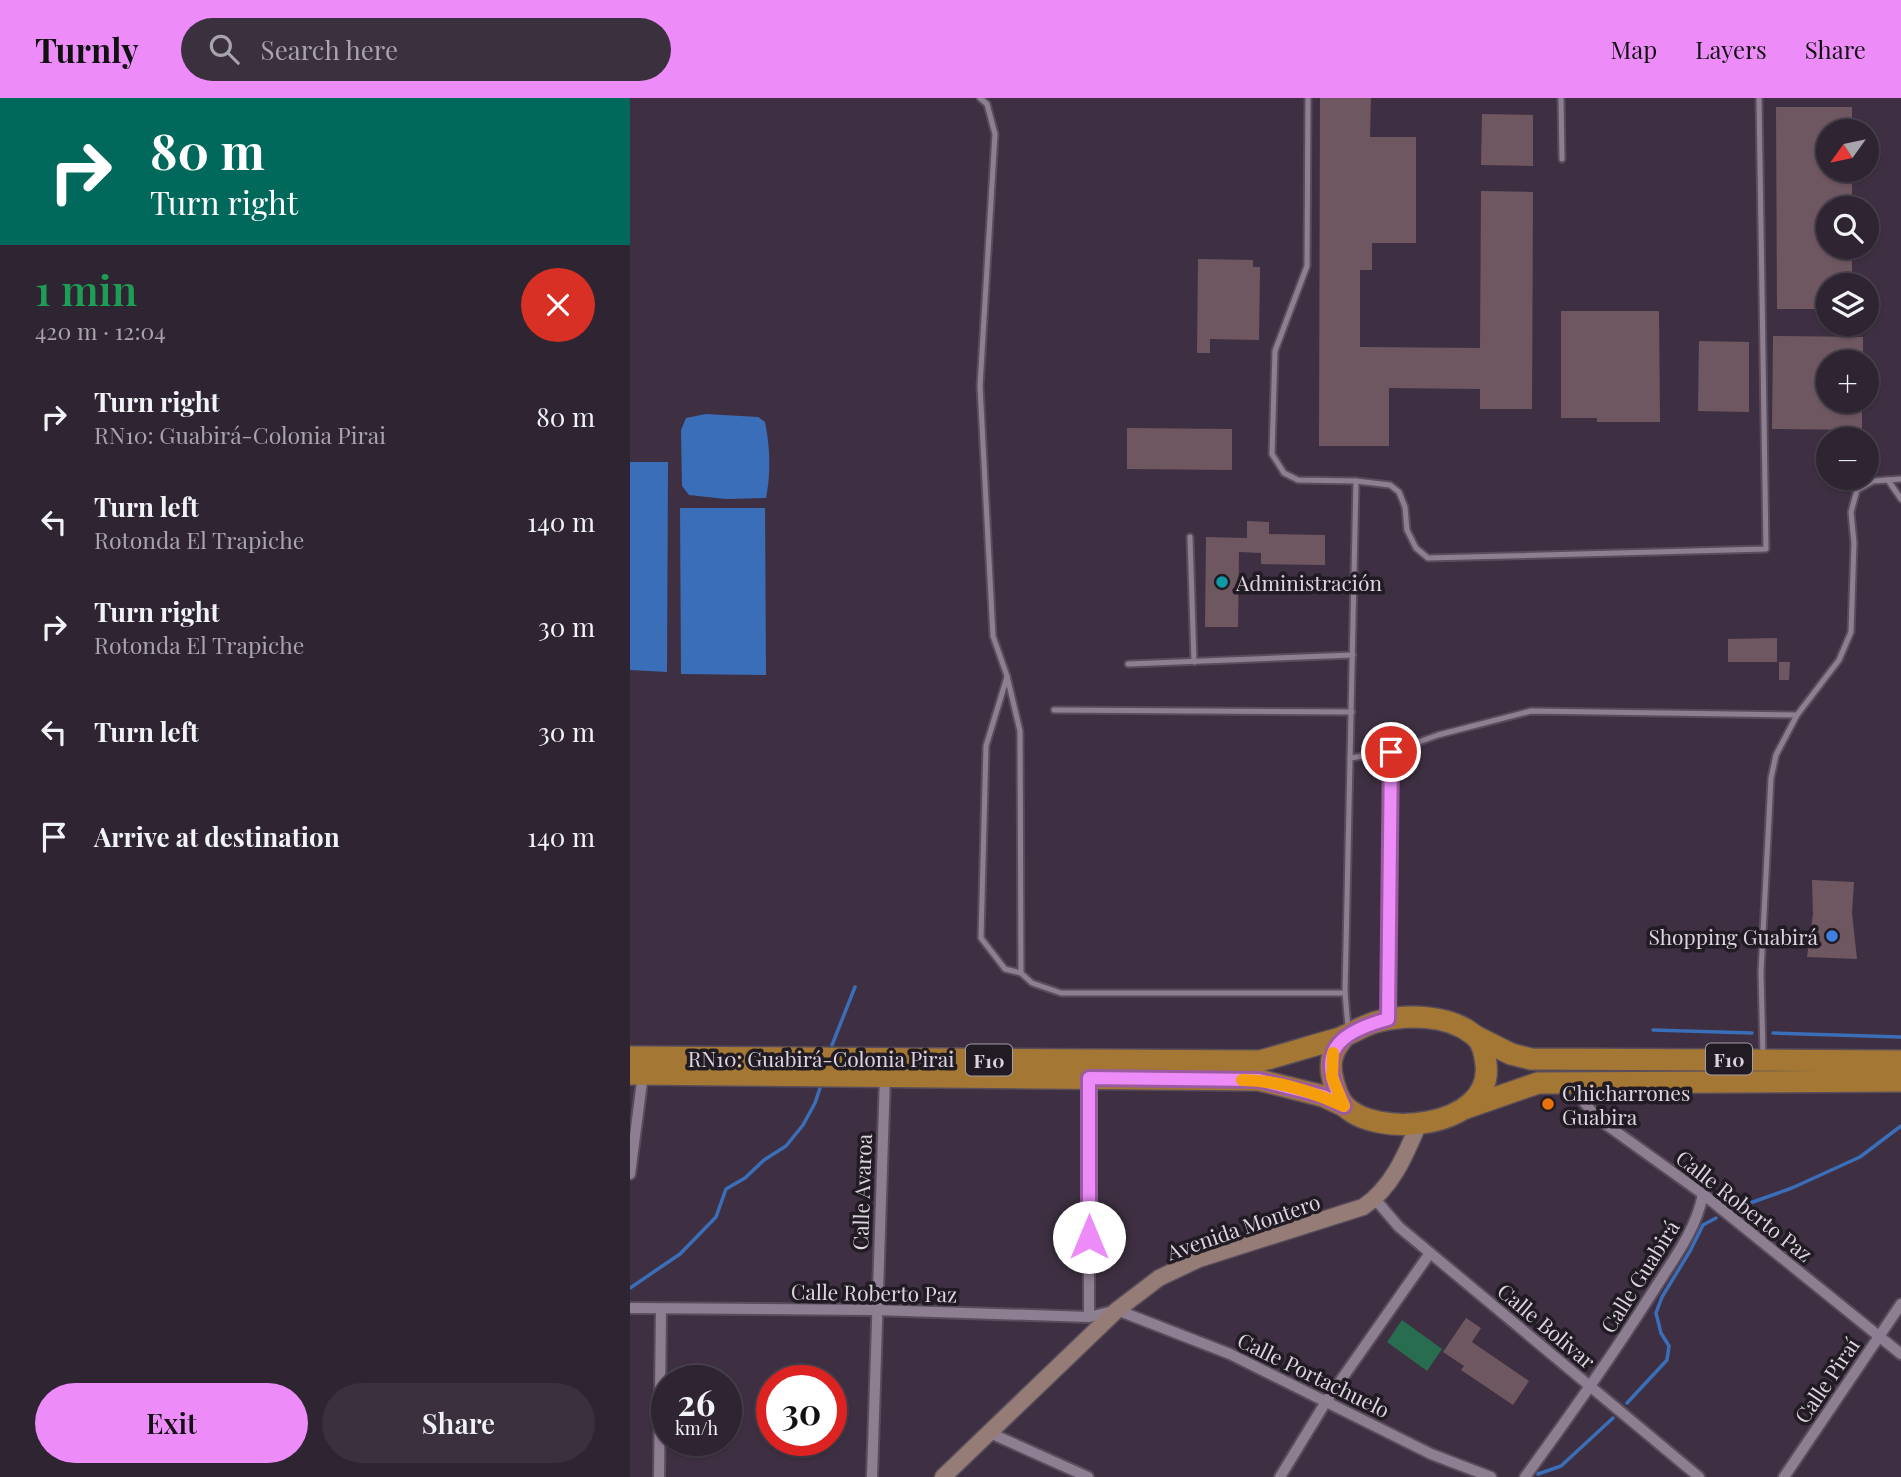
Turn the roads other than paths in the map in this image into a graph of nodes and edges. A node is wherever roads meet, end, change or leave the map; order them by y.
1 (980, 98) edge
2 (1308, 98) edge
3 (1561, 98) edge
4 (1759, 98) edge
5 (1562, 159) dead end
6 (1888, 480) junction
7 (1901, 480) edge
8 (1356, 481) junction
9 (1901, 499) edge
10 (1190, 537) dead end
11 (1353, 655) junction
12 (1194, 662) junction
13 (1128, 664) dead end
14 (1007, 676) junction
15 (1054, 709) dead end
16 (1352, 712) junction
17 (1797, 715) junction
18 (1391, 752) junction
19 (1350, 758) junction
20 (1021, 973) junction
21 (1345, 993) junction
22 (1388, 1019) junction
23 (1347, 1035) junction
24 (1475, 1035) junction
25 (1763, 1060) junction
26 (1901, 1061) edge
27 (634, 1068) edge
28 (885, 1076) junction
29 (1089, 1078) junction
30 (1901, 1081) edge
31 (1569, 1083) junction
32 (1344, 1106) junction
33 (1465, 1109) junction
34 (1419, 1123) junction
35 (630, 1174) edge
36 (1703, 1194) junction
37 (1375, 1199) junction
38 (1430, 1253) junction
39 (1901, 1304) edge
40 (630, 1308) edge
41 (661, 1309) junction
42 (876, 1310) junction
43 (1117, 1310) junction
44 (1089, 1317) junction
45 (1879, 1336) junction
46 (1901, 1354) edge
47 (1591, 1387) junction
48 (1326, 1400) junction
49 (990, 1433) junction
50 (659, 1477) edge
51 (872, 1477) edge
52 (943, 1477) edge
53 (1088, 1477) edge
54 (1280, 1477) edge
55 (1491, 1477) edge
56 (1525, 1477) edge
57 (1699, 1477) edge
58 (1784, 1477) edge

1 - 14 lane
2 - 8 lane
3 - 5 lane
4 - 8 lane
6 - 7 lane
6 - 9 lane
6 - 17 lane
8 - 11 lane
10 - 12 lane
11 - 12 lane
11 - 16 lane
12 - 13 lane
14 - 20 lane
14 - 20 lane
15 - 16 lane
16 - 19 lane
17 - 18 lane
17 - 25 lane
18 - 19 lane
18 - 22 lane
19 - 21 lane
20 - 21 lane
21 - 23 lane
22 - 23 highway, F10
22 - 24 highway, F10
23 - 27 highway, RN10: Guabirá-Colonia Pirai / F10
23 - 32 highway
24 - 25 highway, F10
24 - 33 highway
25 - 26 highway, F10
27 - 28 highway, RN10: Guabirá-Colonia Pirai / F10
27 - 35 street
28 - 29 highway, RN10: Guabirá-Colonia Pirai / F10
28 - 42 street, Calle Avaroa
29 - 32 highway, RN10: Guabirá-Colonia Pirai / F10
29 - 44 street
30 - 31 highway, F10
31 - 33 highway, F10
31 - 36 street, Calle Roberto Paz
32 - 34 highway, F10
33 - 34 highway, F10
34 - 37 street, Avenida Montero
36 - 45 street, Calle Roberto Paz
36 - 47 street, Calle Guabirá
37 - 38 street, Calle Bolivar
37 - 43 street, Avenida Montero
38 - 47 street, Calle Bolivar
38 - 48 street
39 - 45 street, Calle Piraí
40 - 41 street, Calle Roberto Paz
41 - 42 street, Calle Roberto Paz
41 - 50 street
42 - 44 street, Calle Roberto Paz
42 - 51 street, Calle Avaroa
43 - 44 street, Calle Roberto Paz
43 - 48 street, Calle Portachuelo
43 - 49 street, Avenida Montero
45 - 46 street, Calle Roberto Paz
45 - 58 street, Calle Piraí
47 - 56 street, Calle Guabirá
47 - 57 street, Calle Bolivar
48 - 54 street
48 - 55 street, Calle Portachuelo
49 - 52 street, Avenida Montero
49 - 53 street

